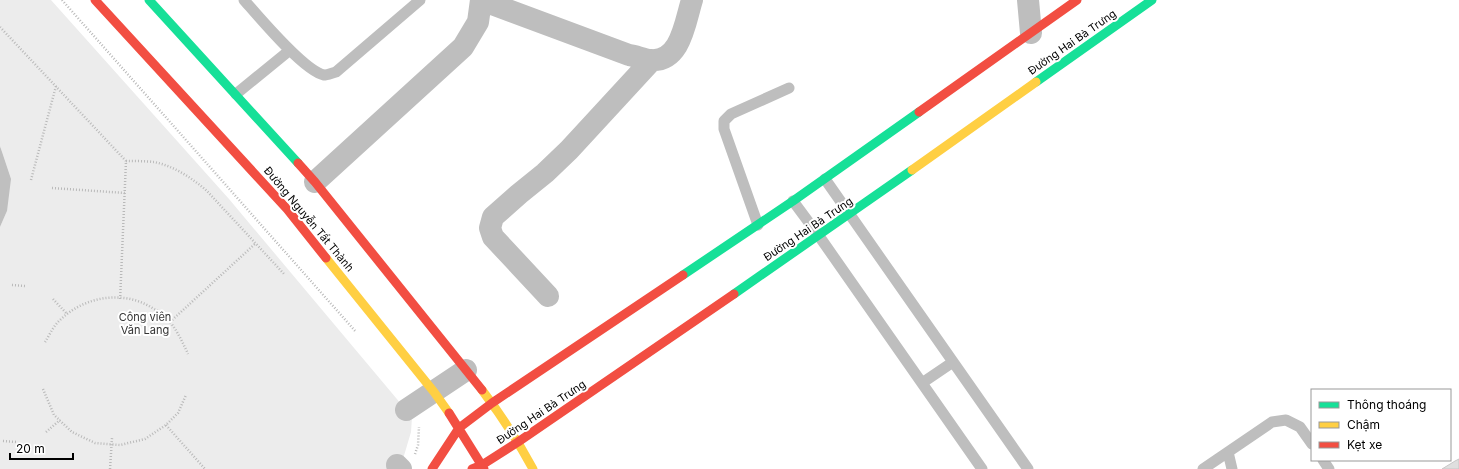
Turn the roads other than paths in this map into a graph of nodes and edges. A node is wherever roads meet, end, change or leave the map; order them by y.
1 (95, 0) edge
2 (149, 0) edge
3 (244, 0) edge
4 (420, 0) edge
5 (692, 0) edge
6 (1028, 0) edge
7 (1077, 0) edge
8 (1152, 0) edge
9 (503, 4) edge
10 (1031, 33) junction
11 (290, 50) junction
12 (652, 60) junction
13 (789, 88) dead end
14 (236, 94) junction
15 (825, 179) junction
16 (315, 182) junction
17 (793, 201) junction
18 (850, 214) junction
19 (758, 224) junction
20 (819, 236) junction
21 (548, 296) dead end
22 (953, 362) junction
23 (466, 370) junction
24 (922, 383) junction
25 (434, 392) junction
26 (492, 403) junction
27 (411, 407) road end
28 (459, 428) junction
29 (518, 442) junction
30 (1311, 443) edge
31 (1228, 452) junction
32 (483, 467) edge
33 (432, 469) edge
34 (472, 469) edge
35 (533, 469) edge
36 (982, 469) edge
37 (1028, 469) edge
38 (1203, 469) edge
39 (1232, 469) edge

1 - 25 street, Đường Nguyễn Tất Thành
2 - 14 street
3 - 11 lane
4 - 11 lane
5 - 12 street
6 - 10 street
7 - 10 street
8 - 18 street, Đường Hai Bà Trưng
9 - 12 street
9 - 16 street
10 - 15 street
11 - 14 lane
12 - 21 street
13 - 19 lane
14 - 16 street
15 - 17 street
15 - 18 lane
16 - 23 street
17 - 19 street
17 - 20 lane
18 - 20 street, Đường Hai Bà Trưng
18 - 22 lane
19 - 26 street
20 - 24 lane
20 - 29 street, Đường Hai Bà Trưng
22 - 24 lane
22 - 37 lane
23 - 25 street
23 - 26 street
24 - 36 lane
25 - 27 street
25 - 28 street, Đường Nguyễn Tất Thành
26 - 28 street
26 - 29 street
28 - 32 street, Đường Nguyễn Tất Thành
28 - 33 street
29 - 32 street, Đường Hai Bà Trưng
29 - 35 street
30 - 31 lane
31 - 38 lane
31 - 39 lane
32 - 34 street, Đường Hai Bà Trưng

